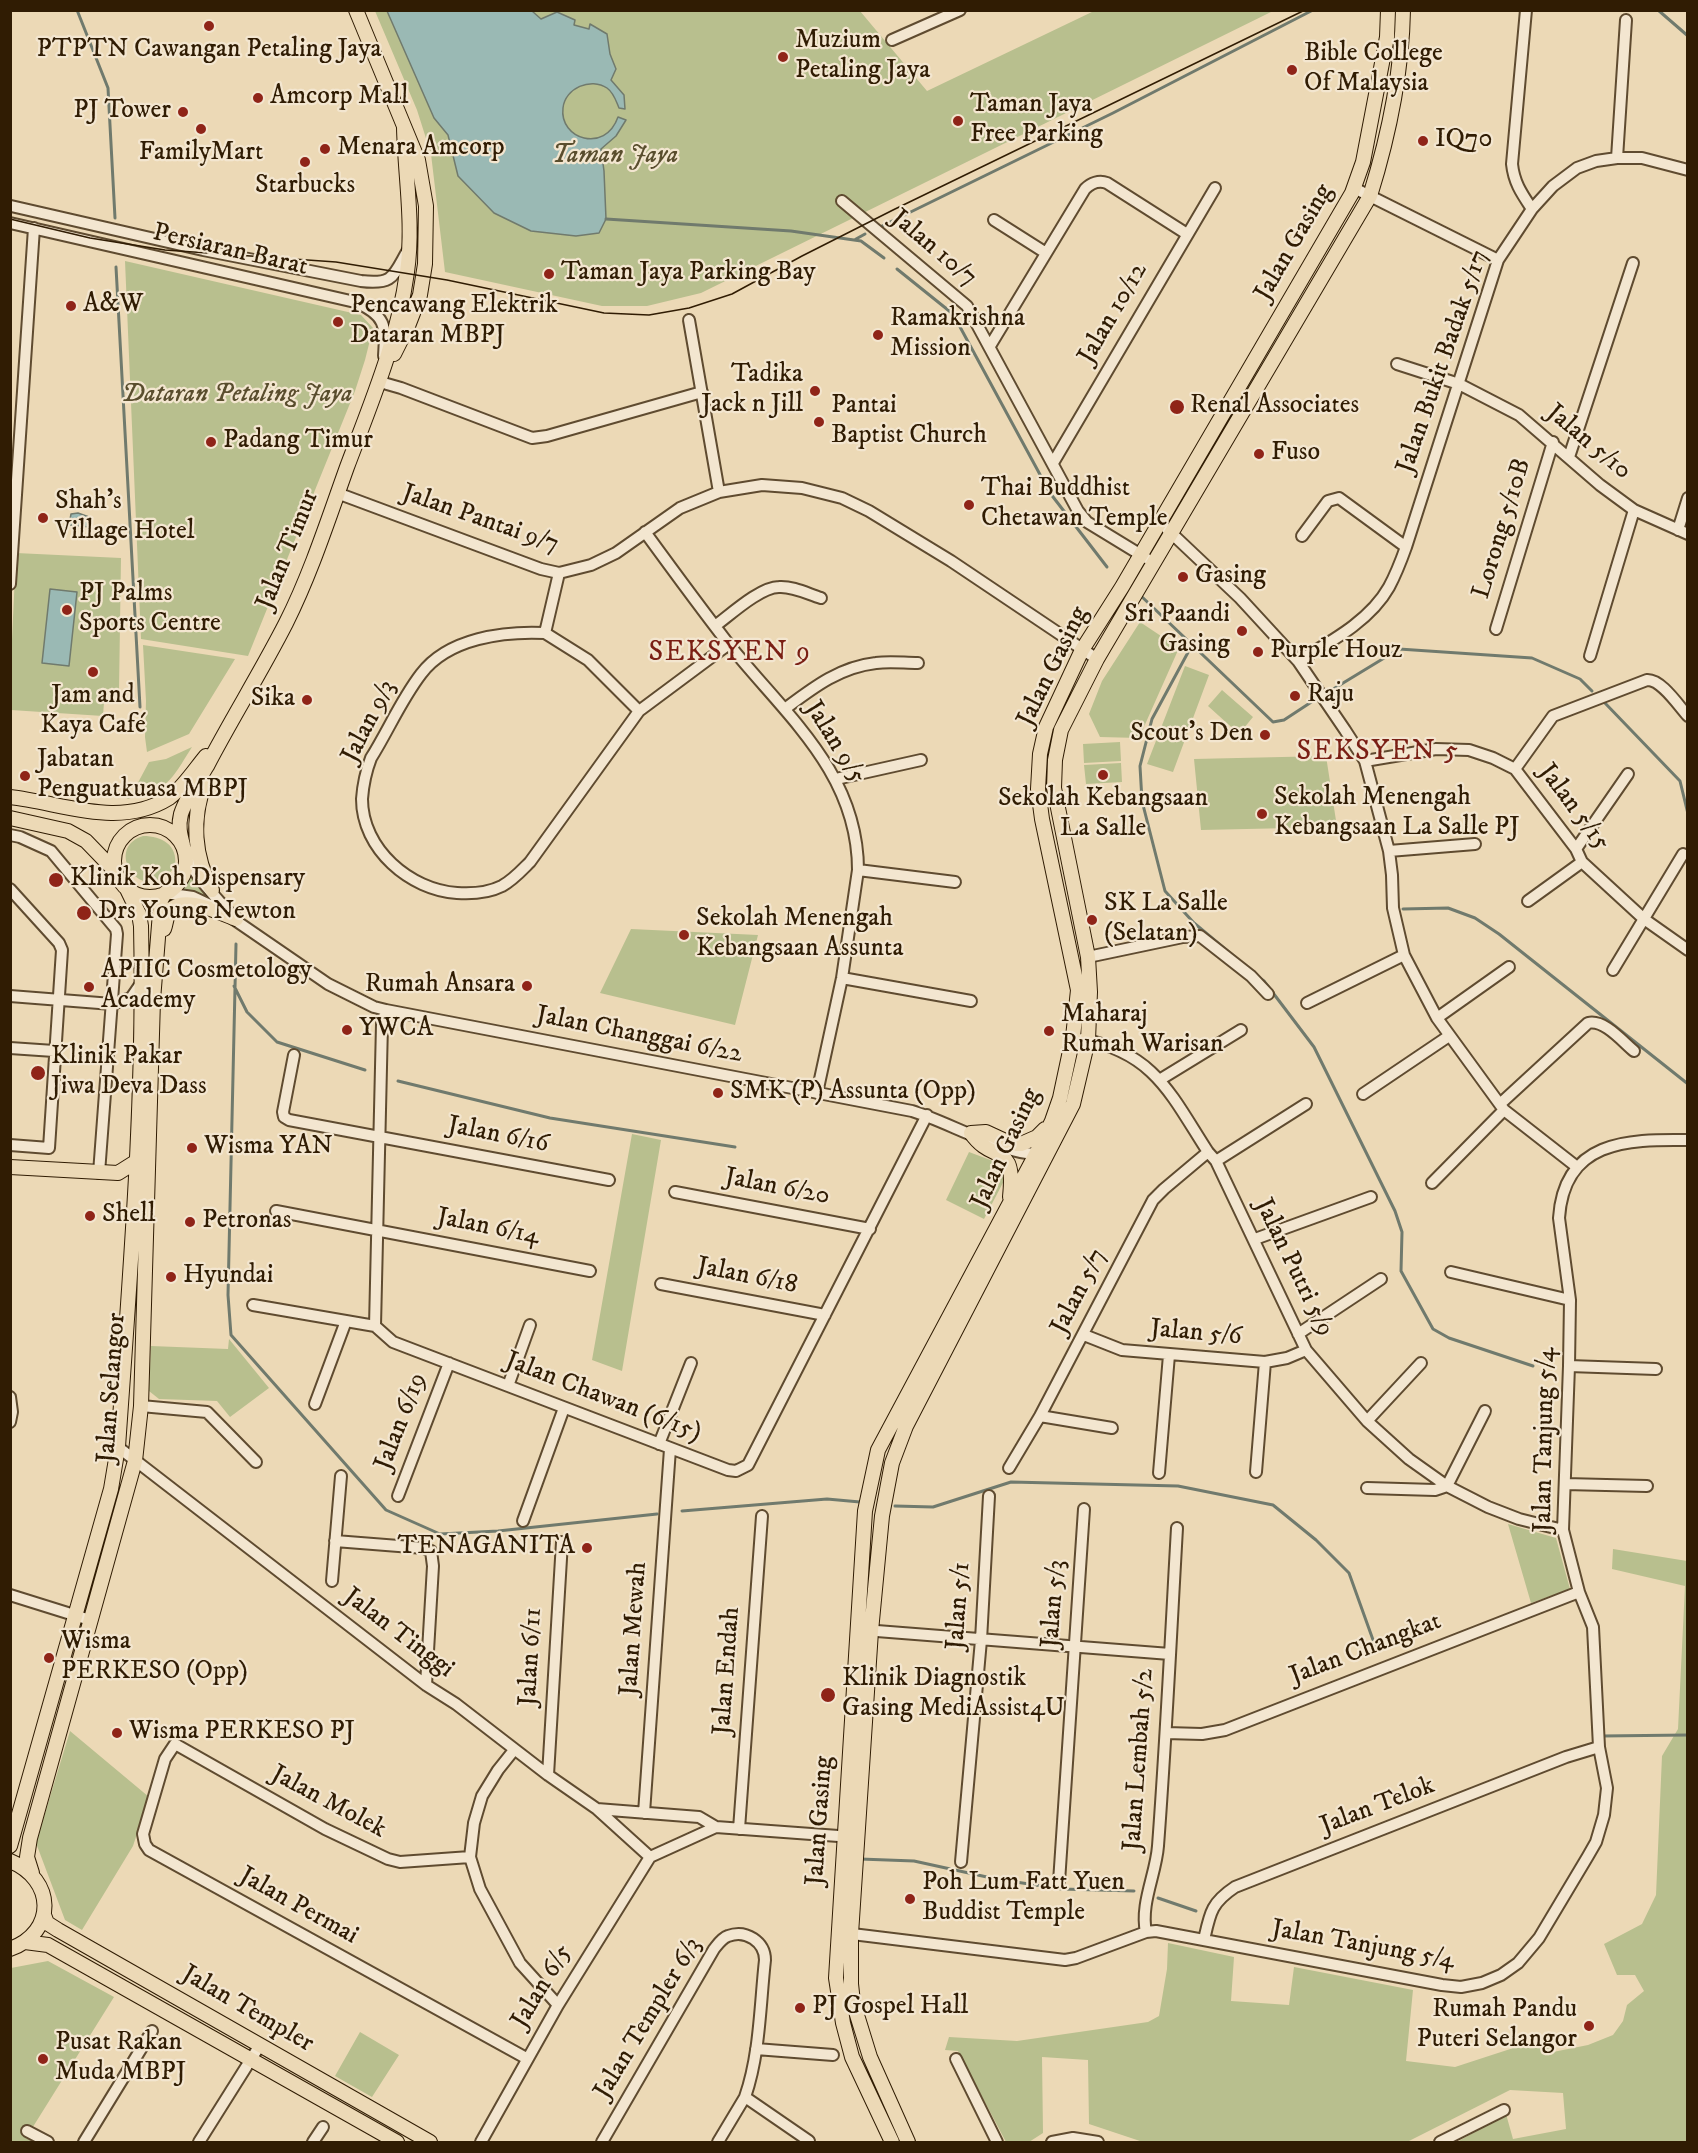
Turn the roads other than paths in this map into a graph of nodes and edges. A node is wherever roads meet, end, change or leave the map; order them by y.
1 (960, 10) edge
2 (1388, 10) edge
3 (1404, 10) edge
4 (1526, 10) edge
5 (355, 12) edge
6 (1626, 20) dead end
7 (892, 40) dead end
8 (404, 127) junction
9 (1617, 158) junction
10 (1688, 170) edge
11 (1215, 188) dead end
12 (1354, 188) junction
13 (1370, 196) junction
14 (842, 201) dead end
15 (11, 206) edge
16 (1532, 209) junction
17 (994, 220) dead end
18 (10, 223) edge
19 (34, 228) junction
20 (1187, 234) junction
21 (408, 249) junction
22 (1046, 253) junction
23 (1498, 260) junction
24 (1633, 263) dead end
25 (689, 320) dead end
26 (990, 346) junction
27 (1397, 364) dead end
28 (381, 378) junction
29 (1460, 384) junction
30 (702, 392) junction
31 (1553, 442) junction
32 (1569, 457) junction
33 (1053, 463) junction
34 (719, 492) junction
35 (337, 493) junction
36 (1688, 498) edge
37 (1634, 510) junction
38 (1160, 522) junction
39 (645, 532) junction
40 (1683, 532) edge
41 (1172, 534) junction
42 (1302, 536) dead end
43 (1406, 547) junction
44 (1140, 554) junction
45 (1154, 563) junction
46 (560, 573) junction
47 (10, 584) edge
48 (821, 598) dead end
49 (715, 626) junction
50 (1496, 630) dead end
51 (545, 633) junction
52 (729, 644) junction
53 (1082, 650) junction
54 (1590, 656) dead end
55 (1097, 659) junction
56 (1298, 662) junction
57 (918, 663) dead end
58 (786, 708) junction
59 (639, 711) junction
60 (1688, 716) edge
61 (222, 736) junction
62 (921, 760) dead end
63 (1365, 761) junction
64 (1515, 769) junction
65 (1628, 774) dead end
66 (836, 779) junction
67 (10, 797) edge
68 (10, 818) edge
69 (10, 835) edge
70 (1474, 844) dead end
71 (184, 849) junction
72 (1576, 849) junction
73 (1389, 851) junction
74 (1683, 854) dead end
75 (1582, 862) junction
76 (858, 870) junction
77 (116, 872) junction
78 (955, 882) dead end
79 (126, 887) junction
80 (10, 889) edge
81 (212, 890) junction
82 (165, 894) junction
83 (1528, 902) dead end
84 (236, 919) junction
85 (1644, 919) junction
86 (1688, 950) edge
87 (1404, 955) junction
88 (1088, 957) junction
89 (156, 963) junction
90 (1509, 966) dead end
91 (1613, 970) dead end
92 (842, 978) junction
93 (142, 982) junction
94 (1268, 994) dead end
95 (10, 996) edge
96 (58, 999) junction
97 (971, 1001) dead end
98 (1307, 1003) dead end
99 (111, 1004) junction
100 (386, 1010) junction
101 (1437, 1018) junction
102 (1241, 1030) dead end
103 (1449, 1036) junction
104 (1073, 1037) junction
105 (1088, 1040) junction
106 (10, 1048) edge
107 (54, 1051) junction
108 (1634, 1051) dead end
109 (294, 1055) dead end
110 (1161, 1079) junction
111 (817, 1093) junction
112 (1363, 1094) dead end
113 (1306, 1104) dead end
114 (1502, 1107) junction
115 (927, 1115) junction
116 (1052, 1121) junction
117 (971, 1133) junction
118 (378, 1137) junction
119 (1688, 1140) edge
120 (10, 1145) edge
121 (1050, 1149) junction
122 (1208, 1152) junction
123 (1036, 1154) junction
124 (137, 1161) junction
125 (1216, 1161) junction
126 (10, 1167) edge
127 (1577, 1167) junction
128 (99, 1173) junction
129 (609, 1180) dead end
130 (1432, 1183) dead end
131 (675, 1192) dead end
132 (1371, 1197) dead end
133 (1010, 1202) junction
134 (276, 1211) dead end
135 (870, 1229) junction
136 (376, 1230) junction
137 (1255, 1239) junction
138 (590, 1271) dead end
139 (1451, 1272) dead end
140 (1381, 1280) dead end
141 (661, 1284) dead end
142 (1570, 1300) junction
143 (253, 1305) dead end
144 (825, 1315) junction
145 (346, 1321) junction
146 (530, 1324) dead end
147 (375, 1326) junction
148 (1298, 1334) junction
149 (1084, 1335) junction
150 (1306, 1350) junction
151 (1169, 1355) junction
152 (1265, 1362) junction
153 (449, 1363) junction
154 (691, 1363) dead end
155 (1421, 1363) dead end
156 (1569, 1366) junction
157 (1656, 1370) dead end
158 (508, 1386) junction
159 (10, 1397) edge
160 (315, 1404) dead end
161 (141, 1406) junction
162 (564, 1408) junction
163 (1485, 1411) dead end
164 (1040, 1416) junction
165 (1367, 1421) junction
166 (10, 1422) edge
167 (1112, 1428) dead end
168 (659, 1444) junction
169 (118, 1447) junction
170 (670, 1449) junction
171 (135, 1461) junction
172 (256, 1462) dead end
173 (1009, 1468) dead end
174 (1159, 1473) dead end
175 (1256, 1473) dead end
176 (340, 1476) dead end
177 (1565, 1484) junction
178 (1447, 1486) junction
179 (1647, 1486) dead end
180 (1367, 1488) dead end
181 (398, 1496) dead end
182 (989, 1496) dead end
183 (1084, 1509) dead end
184 (762, 1516) dead end
185 (523, 1521) dead end
186 (1177, 1528) dead end
187 (1563, 1530) junction
188 (335, 1540) junction
189 (562, 1542) dead end
190 (332, 1581) dead end
191 (1579, 1592) junction
192 (10, 1595) edge
193 (76, 1615) junction
194 (90, 1620) junction
195 (864, 1630) junction
196 (981, 1640) junction
197 (1075, 1647) junction
198 (1170, 1654) junction
199 (426, 1685) junction
200 (1166, 1732) junction
201 (175, 1744) joint
202 (1599, 1747) junction
203 (514, 1750) junction
204 (548, 1775) junction
205 (597, 1809) junction
206 (644, 1813) junction
207 (716, 1827) junction
208 (739, 1829) junction
209 (844, 1837) junction
210 (858, 1838) junction
211 (10, 1845) edge
212 (470, 1857) junction
213 (650, 1857) junction
214 (10, 1861) edge
215 (961, 1862) dead end
216 (32, 1873) junction
217 (1059, 1882) dead end
218 (44, 1915) junction
219 (1146, 1932) junction
220 (844, 1933) junction
221 (1204, 1940) junction
222 (25, 1942) junction
223 (10, 1949) edge
224 (558, 2005) junction
225 (152, 2031) dead end
226 (260, 2045) junction
227 (756, 2049) junction
228 (833, 2055) dead end
229 (526, 2058) junction
230 (956, 2059) dead end
231 (251, 2060) junction
232 (745, 2097) junction
233 (1504, 2110) dead end
234 (322, 2127) dead end
235 (27, 2131) dead end
236 (809, 2141) dead end
237 (48, 2142) edge
238 (84, 2142) edge
239 (199, 2142) edge
240 (313, 2142) edge
241 (397, 2142) edge
242 (430, 2142) edge
243 (481, 2142) edge
244 (602, 2142) edge
245 (718, 2142) edge
246 (892, 2142) edge
247 (908, 2142) edge
248 (997, 2142) edge
249 (1052, 2142) edge
250 (1098, 2142) edge
251 (1440, 2142) edge

1 - 7 street
2 - 12 main road, Jalan Gasing
3 - 13 main road, Jalan Gasing
4 - 16 street
5 - 8 main road, Jalan Timur
6 - 9 street
8 - 21 main road, Jalan Timur
8 - 28 main road, Jalan Timur
9 - 10 street, Jalan Bukit Badak 5/17
9 - 16 street, Jalan Bukit Badak 5/17
11 - 20 street, Jalan 10/12
12 - 13 street
12 - 38 main road, Jalan Gasing
13 - 23 street
13 - 41 main road, Jalan Gasing
14 - 26 street, Jalan 10/7
15 - 21 street, Persiaran Barat
16 - 23 street, Jalan Bukit Badak 5/17
17 - 22 street
18 - 19 street, Persiaran Barat
19 - 28 street, Persiaran Barat
19 - 47 street
20 - 22 street
20 - 33 street, Jalan 10/12
21 - 28 main road, Jalan Timur
22 - 26 street
23 - 29 street, Jalan Bukit Badak 5/17
24 - 32 street
25 - 30 street
26 - 33 street, Jalan 10/7
27 - 29 street, Jalan 5/10
28 - 30 street
28 - 35 main road, Jalan Timur
29 - 31 street, Jalan 5/10
29 - 43 street, Jalan Bukit Badak 5/17
30 - 34 street
31 - 32 street, Jalan 5/10
31 - 50 street, Lorong 5/10B
32 - 37 street, Jalan 5/10
33 - 44 street, Jalan 10/7
34 - 39 street, Jalan Pantai 9/7
34 - 53 street, Jalan Pantai 9/7
35 - 46 street, Jalan Pantai 9/7
35 - 61 main road, Jalan Timur
36 - 40 street
37 - 40 street, Jalan 5/10
37 - 54 street
38 - 41 street
38 - 44 main road, Jalan Gasing
39 - 46 street, Jalan Pantai 9/7
39 - 49 street, Jalan 9/5
41 - 45 main road, Jalan Gasing
41 - 56 street
42 - 43 street
43 - 56 street, Jalan Bukit Badak 5/17
44 - 45 street, Jalan 10/7
44 - 53 main road, Jalan Gasing
45 - 55 main road, Jalan Gasing
46 - 51 street
48 - 49 street
49 - 52 street, Jalan 9/5
51 - 59 street
51 - 59 street, Jalan 9/3
52 - 58 street, Jalan 9/5
52 - 59 street, Jalan 9/3
53 - 55 street, Jalan Pantai 9/7
53 - 104 main road, Jalan Gasing
55 - 88 main road, Jalan Gasing
56 - 63 street
57 - 58 street
58 - 66 street, Jalan 9/5
60 - 64 street
61 - 67 main road, Jalan Timur
61 - 71 main road, Jalan Timur
61 - 81 main road
62 - 66 street
63 - 64 street, Jalan 5/15
63 - 73 street
64 - 72 street, Jalan 5/15
65 - 72 street
66 - 76 street, Jalan 9/5
68 - 77 main road
69 - 99 street
70 - 73 street
71 - 77 main road
71 - 81 street, Jalan Changgai 6/22
71 - 82 main road
72 - 75 street, Jalan 5/15
73 - 87 street
74 - 85 street
75 - 83 street
75 - 85 street, Jalan 5/15
76 - 78 street
76 - 92 street, Jalan 9/5
77 - 79 main road
79 - 82 main road
79 - 93 main road, Jalan Selangor
80 - 96 street
81 - 84 street, Jalan Changgai 6/22
82 - 84 street, Jalan Changgai 6/22
82 - 89 main road, Jalan Selangor
84 - 89 main road
84 - 100 street, Jalan Changgai 6/22
85 - 86 street, Jalan 5/15
85 - 91 street
87 - 98 street
87 - 101 street
88 - 94 street
88 - 105 main road, Jalan Gasing
89 - 161 main road, Jalan Selangor
90 - 101 street
92 - 97 street
92 - 111 street, Jalan 9/5
93 - 99 street
93 - 124 main road, Jalan Selangor
95 - 96 street
96 - 99 street
96 - 107 street
99 - 128 street
100 - 111 street, Jalan Changgai 6/22
100 - 118 street
101 - 103 street
102 - 110 street
103 - 112 street
103 - 114 street
104 - 105 street, Jalan Putri 5/9
104 - 116 main road, Jalan Gasing
105 - 110 street, Jalan Putri 5/9
105 - 121 main road, Jalan Gasing
106 - 107 street
107 - 120 street
108 - 114 street
109 - 118 street, Jalan 6/16
110 - 122 street, Jalan Putri 5/9
111 - 115 street, Jalan Changgai 6/22
113 - 125 street
114 - 127 street
114 - 130 street
115 - 117 street, Jalan Changgai 6/22
115 - 135 street, Jalan Chawan (6/15)
116 - 117 main road
116 - 123 main road, Jalan Gasing
117 - 123 street, Jalan Changgai 6/22
117 - 133 main road
118 - 129 street, Jalan 6/16
118 - 136 street
119 - 127 street, Jalan Tanjung 5/4
121 - 123 street, Jalan Changgai 6/22
121 - 195 main road, Jalan Gasing
122 - 125 street, Jalan Putri 5/9
122 - 149 street, Jalan 5/7
123 - 133 main road, Jalan Gasing
124 - 128 main road
124 - 169 main road, Jalan Selangor
125 - 137 street, Jalan Putri 5/9
126 - 128 main road
127 - 142 street, Jalan Tanjung 5/4
131 - 135 street, Jalan 6/20
132 - 137 street
133 - 195 main road, Jalan Gasing
134 - 136 street, Jalan 6/14
135 - 144 street, Jalan Chawan (6/15)
136 - 138 street, Jalan 6/14
136 - 147 street
137 - 148 street, Jalan Putri 5/9
139 - 142 street
140 - 148 street
141 - 144 street, Jalan 6/18
142 - 156 street, Jalan Tanjung 5/4
143 - 145 street
144 - 170 street, Jalan Chawan (6/15)
145 - 147 street
145 - 160 street
146 - 158 street
147 - 153 street, Jalan Chawan (6/15)
148 - 150 street, Jalan Putri 5/9
149 - 151 street, Jalan 5/6
149 - 164 street, Jalan 5/7
150 - 152 street, Jalan 5/6
150 - 165 street, Jalan Putri 5/9
151 - 152 street, Jalan 5/6
151 - 174 street
152 - 175 street
153 - 158 street, Jalan Chawan (6/15)
153 - 181 street, Jalan 6/19
154 - 168 street
155 - 165 street
156 - 157 street
156 - 177 street, Jalan Tanjung 5/4
158 - 162 street, Jalan Chawan (6/15)
159 - 166 street
161 - 171 main road, Jalan Selangor
161 - 172 street
162 - 168 street, Jalan Chawan (6/15)
162 - 185 street
163 - 178 street
164 - 167 street
164 - 173 street, Jalan 5/7
165 - 178 street, Jalan Putri 5/9
168 - 170 street, Jalan Chawan (6/15)
169 - 171 street, Jalan Tinggi
169 - 193 main road, Jalan Selangor
170 - 206 street, Jalan Mewah
171 - 194 main road, Jalan Selangor
171 - 199 street, Jalan Tinggi
176 - 188 street
177 - 179 street
177 - 187 street, Jalan Tanjung 5/4
178 - 180 street
178 - 187 street, Jalan Putri 5/9
182 - 196 street, Jalan 5/1
183 - 197 street, Jalan 5/3
184 - 208 street, Jalan Endah
186 - 198 street, Jalan Lembah 5/2
187 - 191 street, Jalan Tanjung 5/4
188 - 190 street
188 - 199 street
189 - 204 street, Jalan 6/11
191 - 200 street, Jalan Changkat
191 - 202 street, Jalan Tanjung 5/4
192 - 193 street
193 - 194 street
193 - 211 main road, Jalan Selangor
194 - 216 main road, Jalan Selangor
195 - 196 street
195 - 209 main road, Jalan Gasing
195 - 210 main road, Jalan Gasing
196 - 197 street
196 - 215 street, Jalan 5/1
197 - 198 street
197 - 217 street, Jalan 5/3
198 - 200 street, Jalan Lembah 5/2
199 - 203 street, Jalan Tinggi
200 - 219 street, Jalan Lembah 5/2
201 - 212 street, Jalan Molek
201 - 229 street, Jalan Permai
202 - 221 street, Jalan Telok
202 - 221 street, Jalan Tanjung 5/4
203 - 204 street, Jalan Tinggi
203 - 212 street
204 - 205 street, Jalan Tinggi
205 - 206 street
205 - 213 street, Jalan Tinggi
206 - 207 street
207 - 208 street
207 - 213 street
208 - 209 street
209 - 210 street
209 - 220 main road, Jalan Gasing
210 - 220 main road, Jalan Gasing
212 - 224 street
213 - 224 street, Jalan 6/5
214 - 216 main road
216 - 218 main road, Jalan Selangor
218 - 222 main road
218 - 226 main road, Jalan Templer
219 - 220 street
219 - 221 street, Jalan Tanjung 5/4
220 - 246 main road, Jalan Gasing
220 - 247 main road, Jalan Gasing
222 - 223 main road
222 - 231 main road, Jalan Templer
224 - 229 street, Jalan 6/5
225 - 238 street
226 - 231 street
226 - 242 main road, Jalan Templer
227 - 228 street
227 - 232 street
227 - 244 street, Jalan Templer 6/3
229 - 243 street, Jalan 6/5
230 - 248 street
231 - 239 street
231 - 241 main road, Jalan Templer
232 - 236 street
232 - 245 street
233 - 251 street
234 - 240 street
235 - 237 street
249 - 250 street

